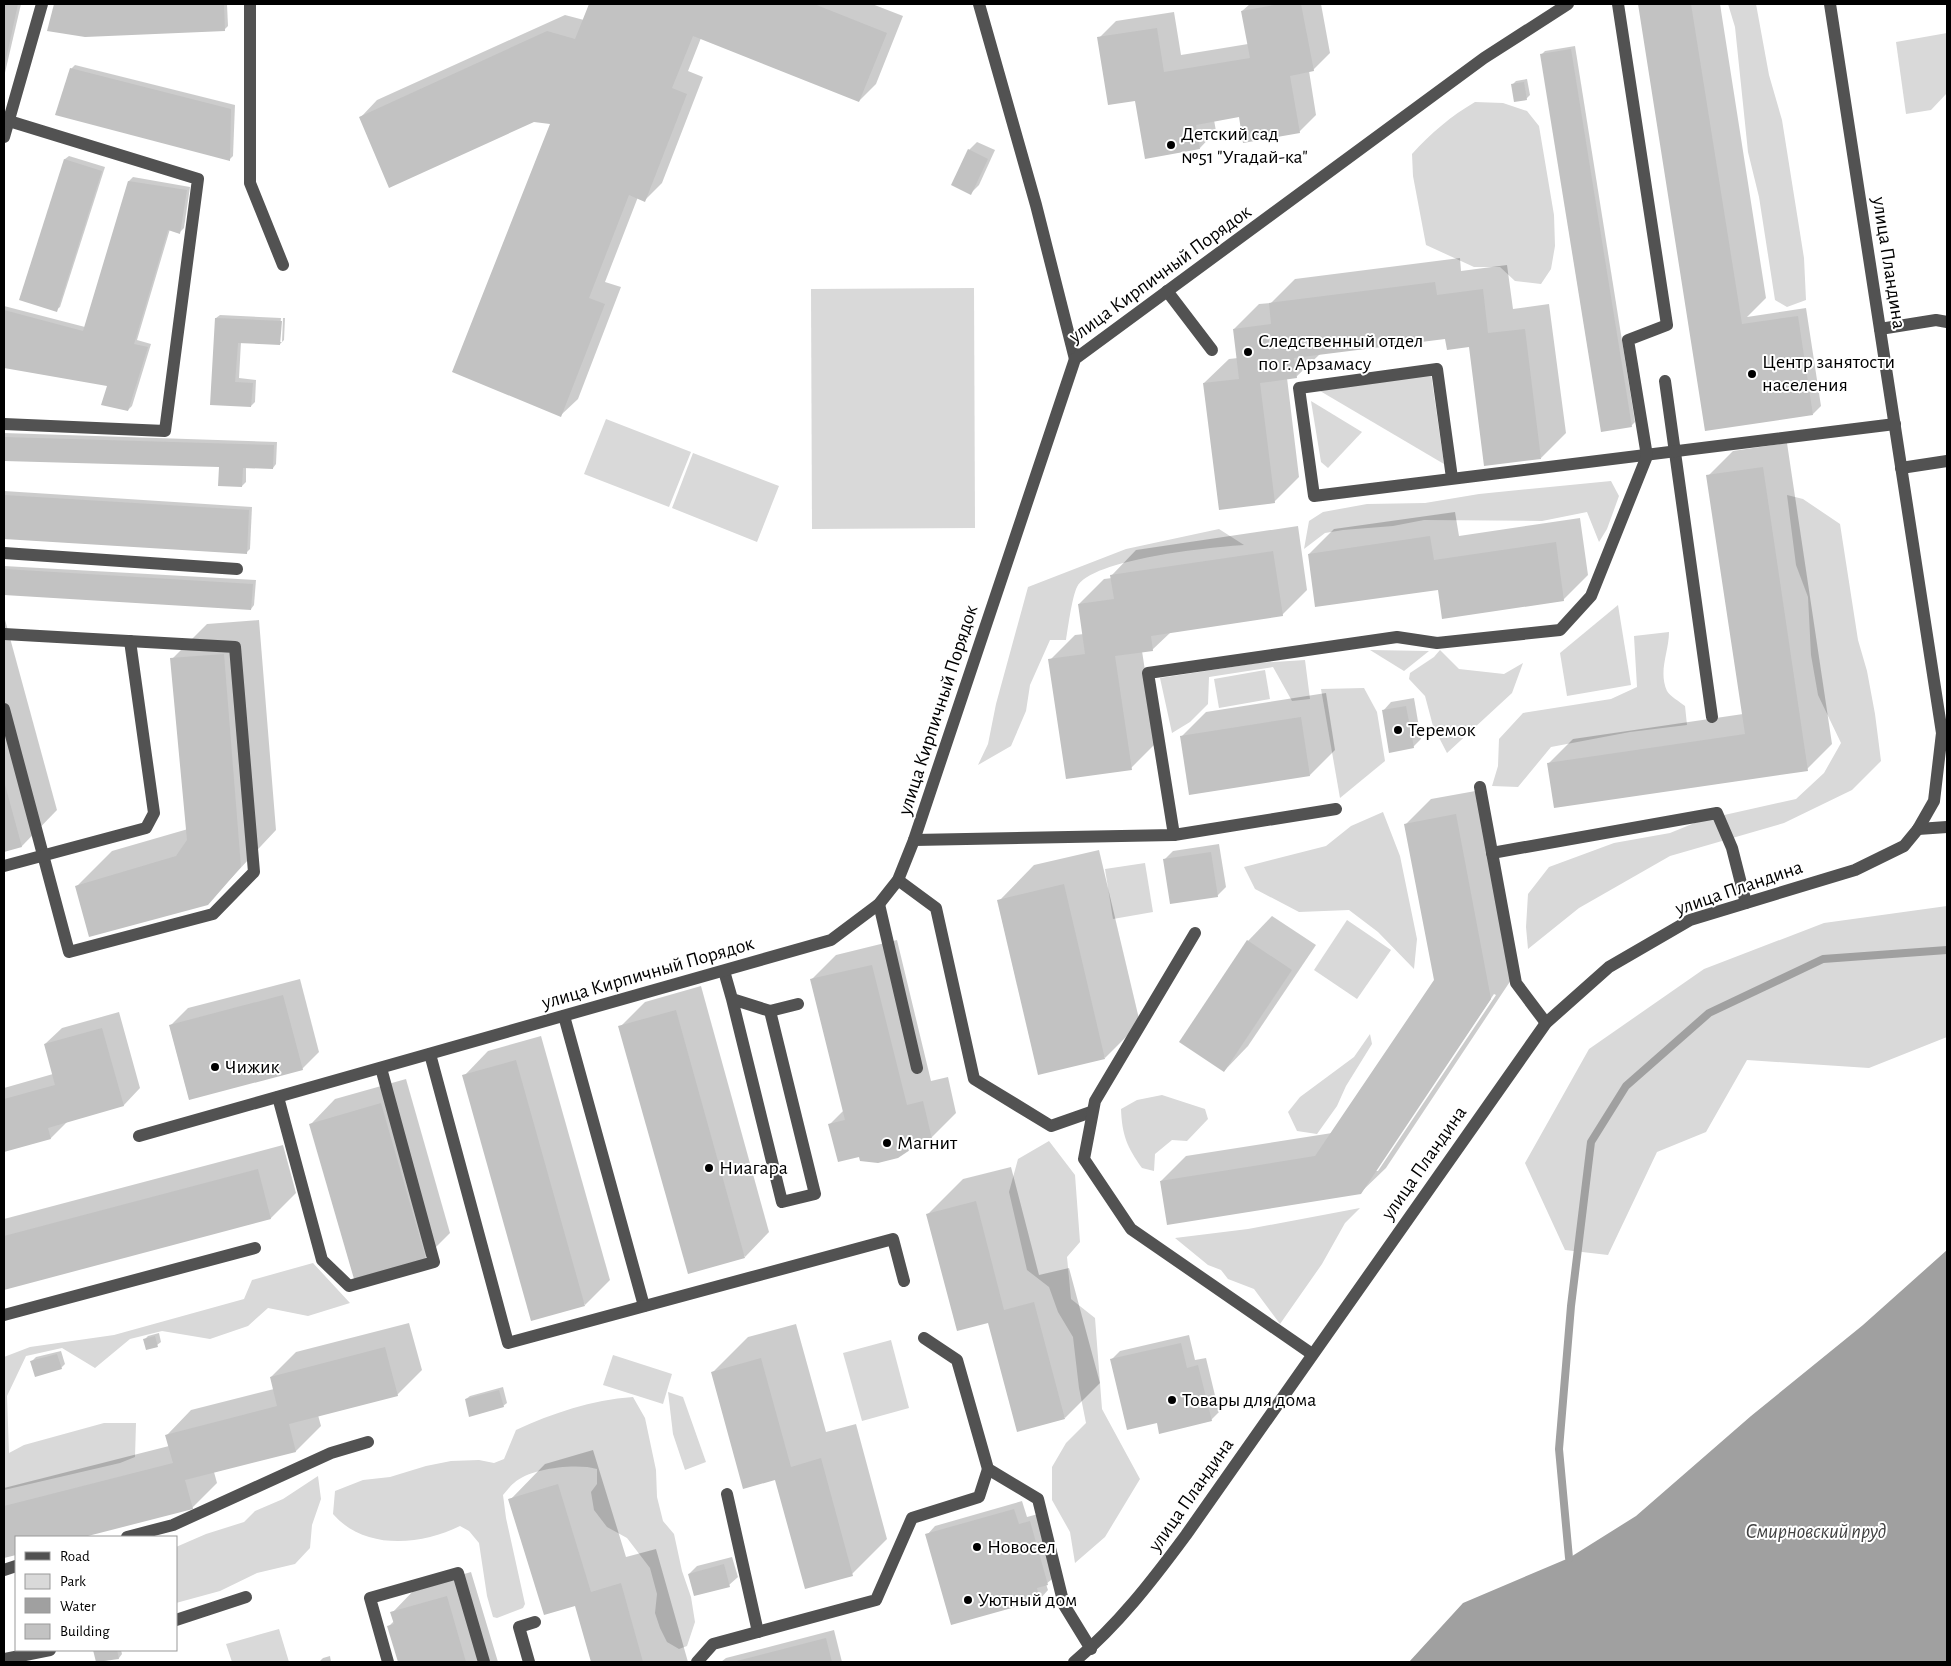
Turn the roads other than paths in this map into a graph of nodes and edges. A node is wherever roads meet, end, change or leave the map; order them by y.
1 (42, 4) edge
2 (250, 4) edge
3 (979, 4) edge
4 (1568, 4) edge
5 (1618, 4) edge
6 (1830, 4) edge
7 (9, 122) junction
8 (4, 137) edge
9 (284, 265) dead end
10 (1167, 291) junction
11 (1947, 322) edge
12 (1880, 329) junction
13 (1212, 350) dead end
14 (1075, 359) junction
15 (1665, 381) dead end
16 (4, 424) edge
17 (1895, 424) junction
18 (1676, 452) junction
19 (1647, 456) junction
20 (1947, 461) edge
21 (1901, 468) junction
22 (1452, 478) junction
23 (4, 553) edge
24 (237, 569) dead end
25 (4, 634) edge
26 (130, 641) junction
27 (4, 709) edge
28 (1943, 709) edge
29 (1712, 717) dead end
30 (1480, 787) dead end
31 (1336, 810) dead end
32 (1947, 827) edge
33 (1918, 829) junction
34 (1174, 835) junction
35 (914, 840) junction
36 (1492, 853) junction
37 (43, 855) junction
38 (4, 866) edge
39 (898, 880) junction
40 (1746, 903) junction
41 (879, 904) junction
42 (1195, 933) dead end
43 (724, 971) junction
44 (732, 999) junction
45 (798, 1004) dead end
46 (770, 1011) junction
47 (564, 1016) junction
48 (1546, 1023) junction
49 (430, 1054) junction
50 (381, 1068) junction
51 (917, 1068) dead end
52 (278, 1097) junction
53 (1091, 1112) junction
54 (139, 1136) dead end
55 (255, 1248) dead end
56 (904, 1282) dead end
57 (644, 1306) junction
58 (4, 1315) edge
59 (924, 1338) dead end
60 (1312, 1354) junction
61 (368, 1442) dead end
62 (988, 1469) junction
63 (727, 1494) dead end
64 (131, 1536) edge
65 (246, 1597) dead end
66 (178, 1619) edge
67 (535, 1622) dead end
68 (758, 1632) junction
69 (1091, 1648) junction
70 (45, 1651) edge
71 (5, 1659) edge
72 (388, 1662) edge
73 (484, 1662) edge
74 (528, 1662) edge
75 (697, 1662) edge
76 (1074, 1662) edge

1 - 7 street
2 - 9 street
3 - 14 street
4 - 10 street, улица Кирпичный Порядок
5 - 19 street
6 - 12 street, улица Пландина
7 - 8 street
7 - 16 street
10 - 13 street
10 - 14 street, улица Кирпичный Порядок
11 - 12 street
12 - 17 street, улица Пландина
14 - 35 street, улица Кирпичный Порядок
15 - 18 street
17 - 18 street
17 - 21 street, улица Пландина
18 - 19 street
18 - 29 street
19 - 22 street
19 - 34 street
20 - 21 street
21 - 28 street, улица Пландина
22 - 22 street
23 - 24 street
25 - 26 street
26 - 37 street
26 - 37 street
27 - 37 street
28 - 33 street, улица Пландина
30 - 36 street
31 - 34 street
32 - 33 street
33 - 40 street, улица Пландина
34 - 35 street
35 - 39 street, улица Кирпичный Порядок
36 - 40 street
36 - 48 street
37 - 38 street
39 - 41 street, улица Кирпичный Порядок
39 - 53 street
40 - 48 street, улица Пландина
41 - 43 street, улица Кирпичный Порядок
41 - 51 street
42 - 53 street
43 - 44 street
43 - 47 street, улица Кирпичный Порядок
44 - 46 street
44 - 46 street
45 - 46 street
47 - 49 street, улица Кирпичный Порядок
47 - 57 street
48 - 60 street, улица Пландина
49 - 50 street, улица Кирпичный Порядок
49 - 57 street
50 - 52 street, улица Кирпичный Порядок
50 - 52 street
52 - 54 street, улица Кирпичный Порядок
53 - 60 street
55 - 58 street
56 - 57 street
59 - 62 street
60 - 69 street, улица Пландина
61 - 64 street
62 - 68 street
62 - 69 street
63 - 68 street
65 - 66 street
67 - 74 street
68 - 75 street
69 - 76 street, улица Пландина
70 - 71 street
72 - 73 street

